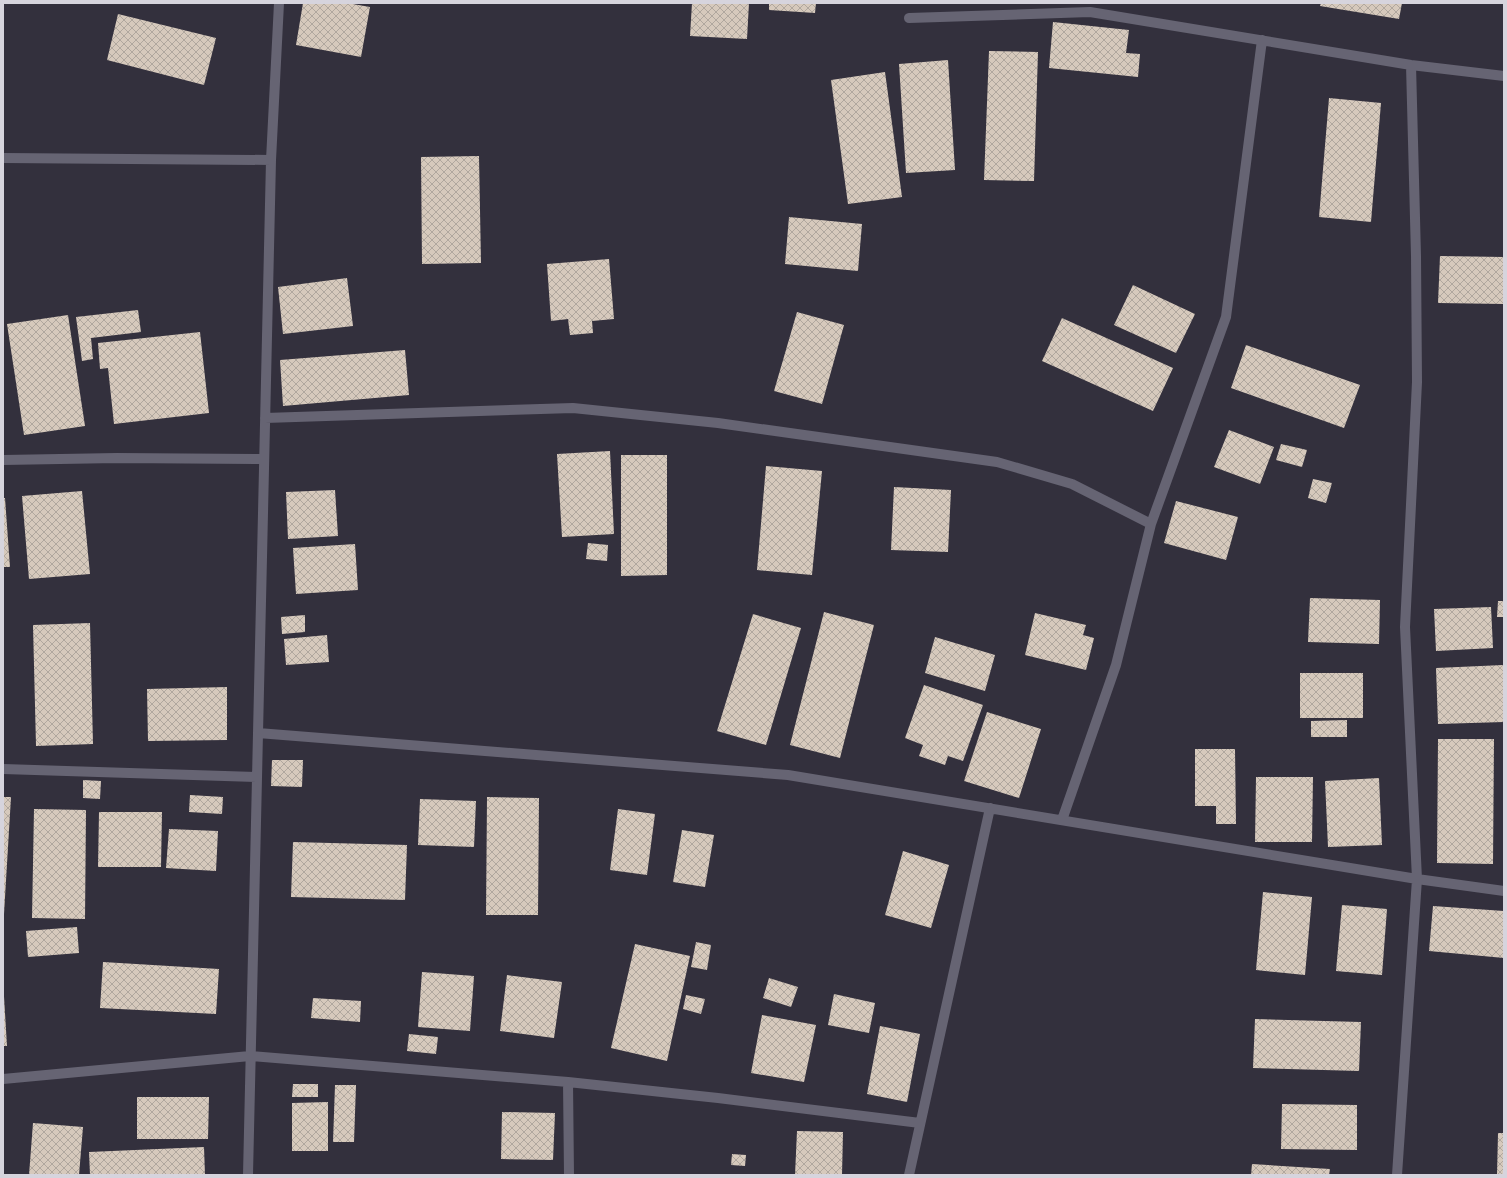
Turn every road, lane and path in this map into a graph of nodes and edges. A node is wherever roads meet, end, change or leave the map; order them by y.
1 (279, 3) edge
2 (909, 18) dead end
3 (1262, 40) junction
4 (1411, 65) junction
5 (1504, 76) edge
6 (3, 158) edge
7 (271, 160) junction
8 (265, 418) junction
9 (264, 459) junction
10 (3, 460) edge
11 (1150, 524) junction
12 (258, 733) junction
13 (3, 769) edge
14 (257, 777) junction
15 (990, 808) junction
16 (1062, 820) junction
17 (1417, 879) junction
18 (1504, 891) edge
19 (250, 1056) junction
20 (3, 1079) edge
21 (568, 1082) junction
22 (920, 1123) junction
23 (248, 1175) edge
24 (569, 1175) edge
25 (909, 1175) edge
26 (1397, 1175) edge

1 - 7 street
2 - 3 street
3 - 4 street
3 - 11 street
4 - 5 street
4 - 17 street
6 - 7 street
7 - 8 street
8 - 9 street
8 - 11 street
9 - 10 street
9 - 12 street
11 - 16 street
12 - 14 street
12 - 15 street
13 - 14 street
14 - 19 street
15 - 16 street
15 - 22 street
16 - 17 street
17 - 18 street
17 - 26 street
19 - 20 street
19 - 21 street
19 - 23 street
21 - 22 street
21 - 24 street
22 - 25 street

